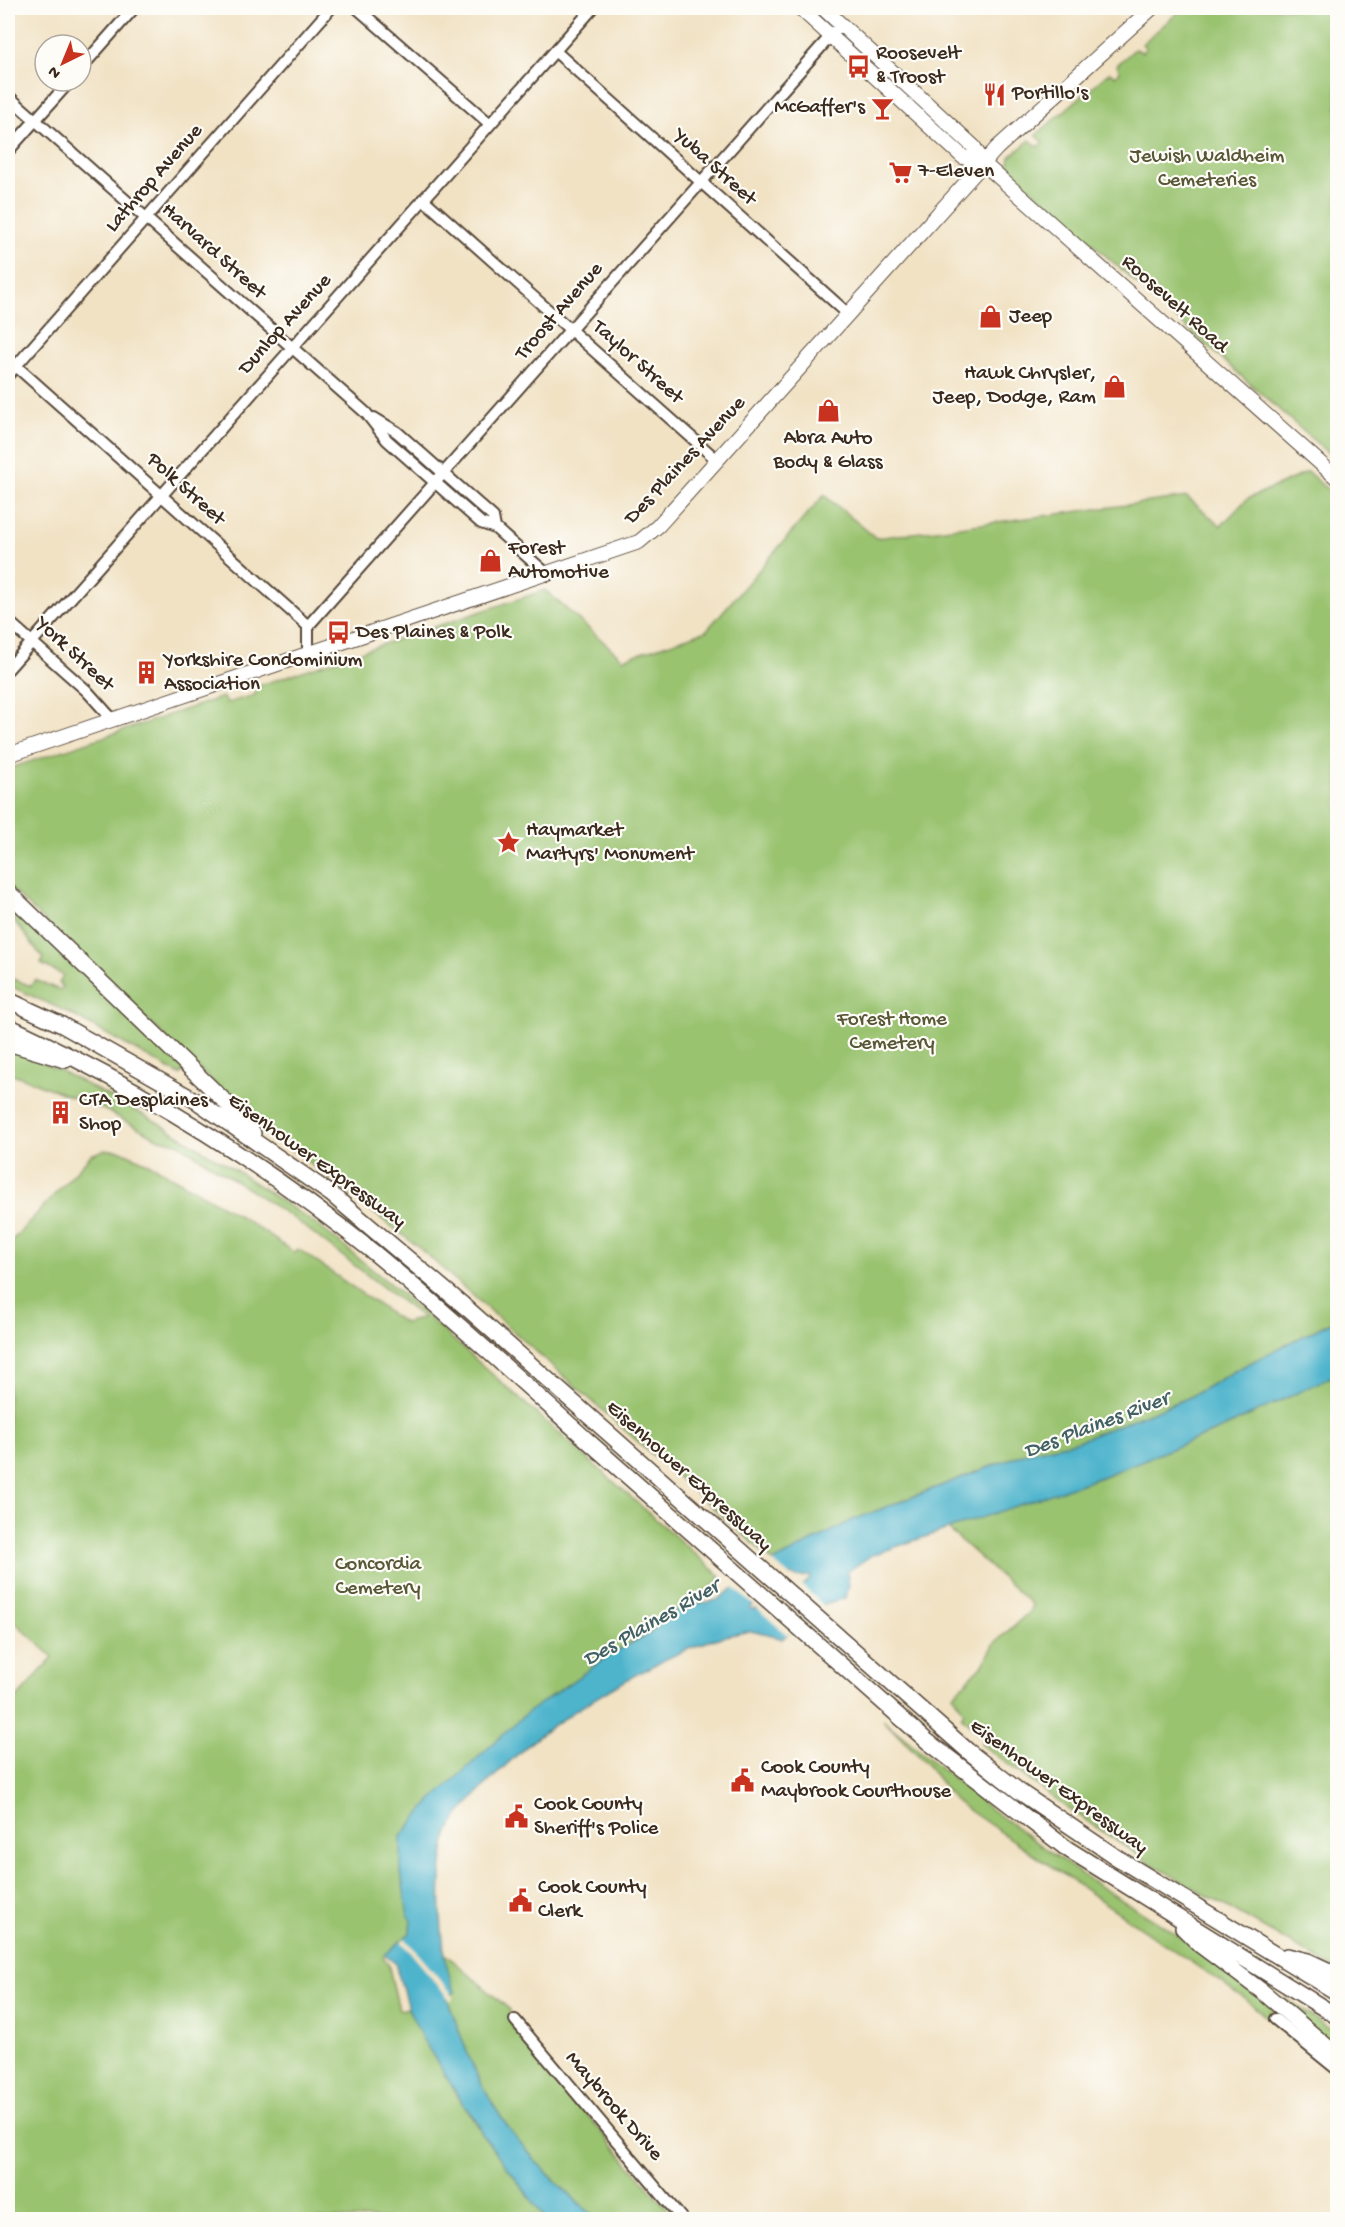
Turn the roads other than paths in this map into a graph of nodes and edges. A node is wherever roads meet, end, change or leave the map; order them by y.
1 (134, 8) edge
2 (331, 8) edge
3 (357, 8) edge
4 (593, 8) edge
5 (800, 8) edge
6 (823, 8) edge
7 (1152, 8) edge
8 (841, 24) junction
9 (831, 35) junction
10 (555, 51) junction
11 (93, 54) edge
12 (59, 93) edge
13 (8, 96) edge
14 (35, 120) junction
15 (490, 124) junction
16 (8, 151) edge
17 (983, 163) junction
18 (700, 182) junction
19 (423, 199) junction
20 (146, 218) junction
21 (847, 313) junction
22 (571, 330) junction
23 (292, 348) junction
24 (16, 366) junction
25 (8, 375) edge
26 (717, 460) junction
27 (441, 479) junction
28 (1338, 479) edge
29 (162, 495) junction
30 (548, 574) junction
31 (8, 621) edge
32 (308, 626) junction
33 (32, 642) junction
34 (308, 653) junction
35 (8, 669) edge
36 (113, 720) junction
37 (8, 755) edge
38 (8, 892) edge
39 (8, 1000) edge
40 (8, 1026) edge
41 (8, 1043) edge
42 (87, 1065) junction
43 (262, 1144) junction
44 (1166, 1911) junction
45 (1272, 1952) junction
46 (1338, 1975) edge
47 (1338, 1993) edge
48 (1338, 2017) edge
49 (1275, 2019) dead end
50 (515, 2020) dead end
51 (1338, 2056) edge
52 (1338, 2070) edge
53 (683, 2220) edge

1 - 11 street
2 - 20 street, Lathrop Avenue
3 - 15 street
4 - 10 street, Dunlop Avenue
5 - 9 main road, Roosevelt Road
6 - 8 main road, Roosevelt Road
7 - 17 main road, Des Plaines Avenue
8 - 9 street, Troost Avenue
8 - 17 main road, Roosevelt Road
9 - 17 main road, Roosevelt Road
9 - 18 street, Troost Avenue
10 - 15 street, Dunlop Avenue
10 - 18 street, Yuba Street
12 - 14 street
13 - 14 street, Harvard Street
14 - 16 street
14 - 20 street, Harvard Street
15 - 19 street, Dunlop Avenue
17 - 21 main road, Des Plaines Avenue
17 - 28 main road, Roosevelt Road
18 - 21 street, Yuba Street
18 - 22 street, Troost Avenue
19 - 22 street, Taylor Street
19 - 23 street, Dunlop Avenue
20 - 23 street, Harvard Street
20 - 24 street, Lathrop Avenue
21 - 26 main road, Des Plaines Avenue
22 - 26 street, Taylor Street
22 - 27 street, Troost Avenue
23 - 27 street, Harvard Street
23 - 29 street, Dunlop Avenue
24 - 25 street, Lathrop Avenue
24 - 29 street, Polk Street
26 - 30 main road, Des Plaines Avenue
27 - 30 street, Harvard Street
27 - 32 street, Troost Avenue
29 - 32 street, Polk Street
29 - 33 street, Dunlop Avenue
30 - 34 main road, Des Plaines Avenue
31 - 33 street, York Street
32 - 34 street
33 - 35 street, Dunlop Avenue
33 - 36 street, York Street
34 - 36 main road, Des Plaines Avenue
36 - 37 main road, Des Plaines Avenue
38 - 43 highway
39 - 43 highway, Eisenhower Expressway
40 - 42 highway, Eisenhower Expressway
41 - 42 highway
42 - 44 highway, Eisenhower Expressway
43 - 45 highway, Eisenhower Expressway
44 - 48 highway, Eisenhower Expressway
44 - 51 highway
45 - 46 highway
45 - 47 highway, Eisenhower Expressway
49 - 52 street
50 - 53 street, Maybrook Drive

